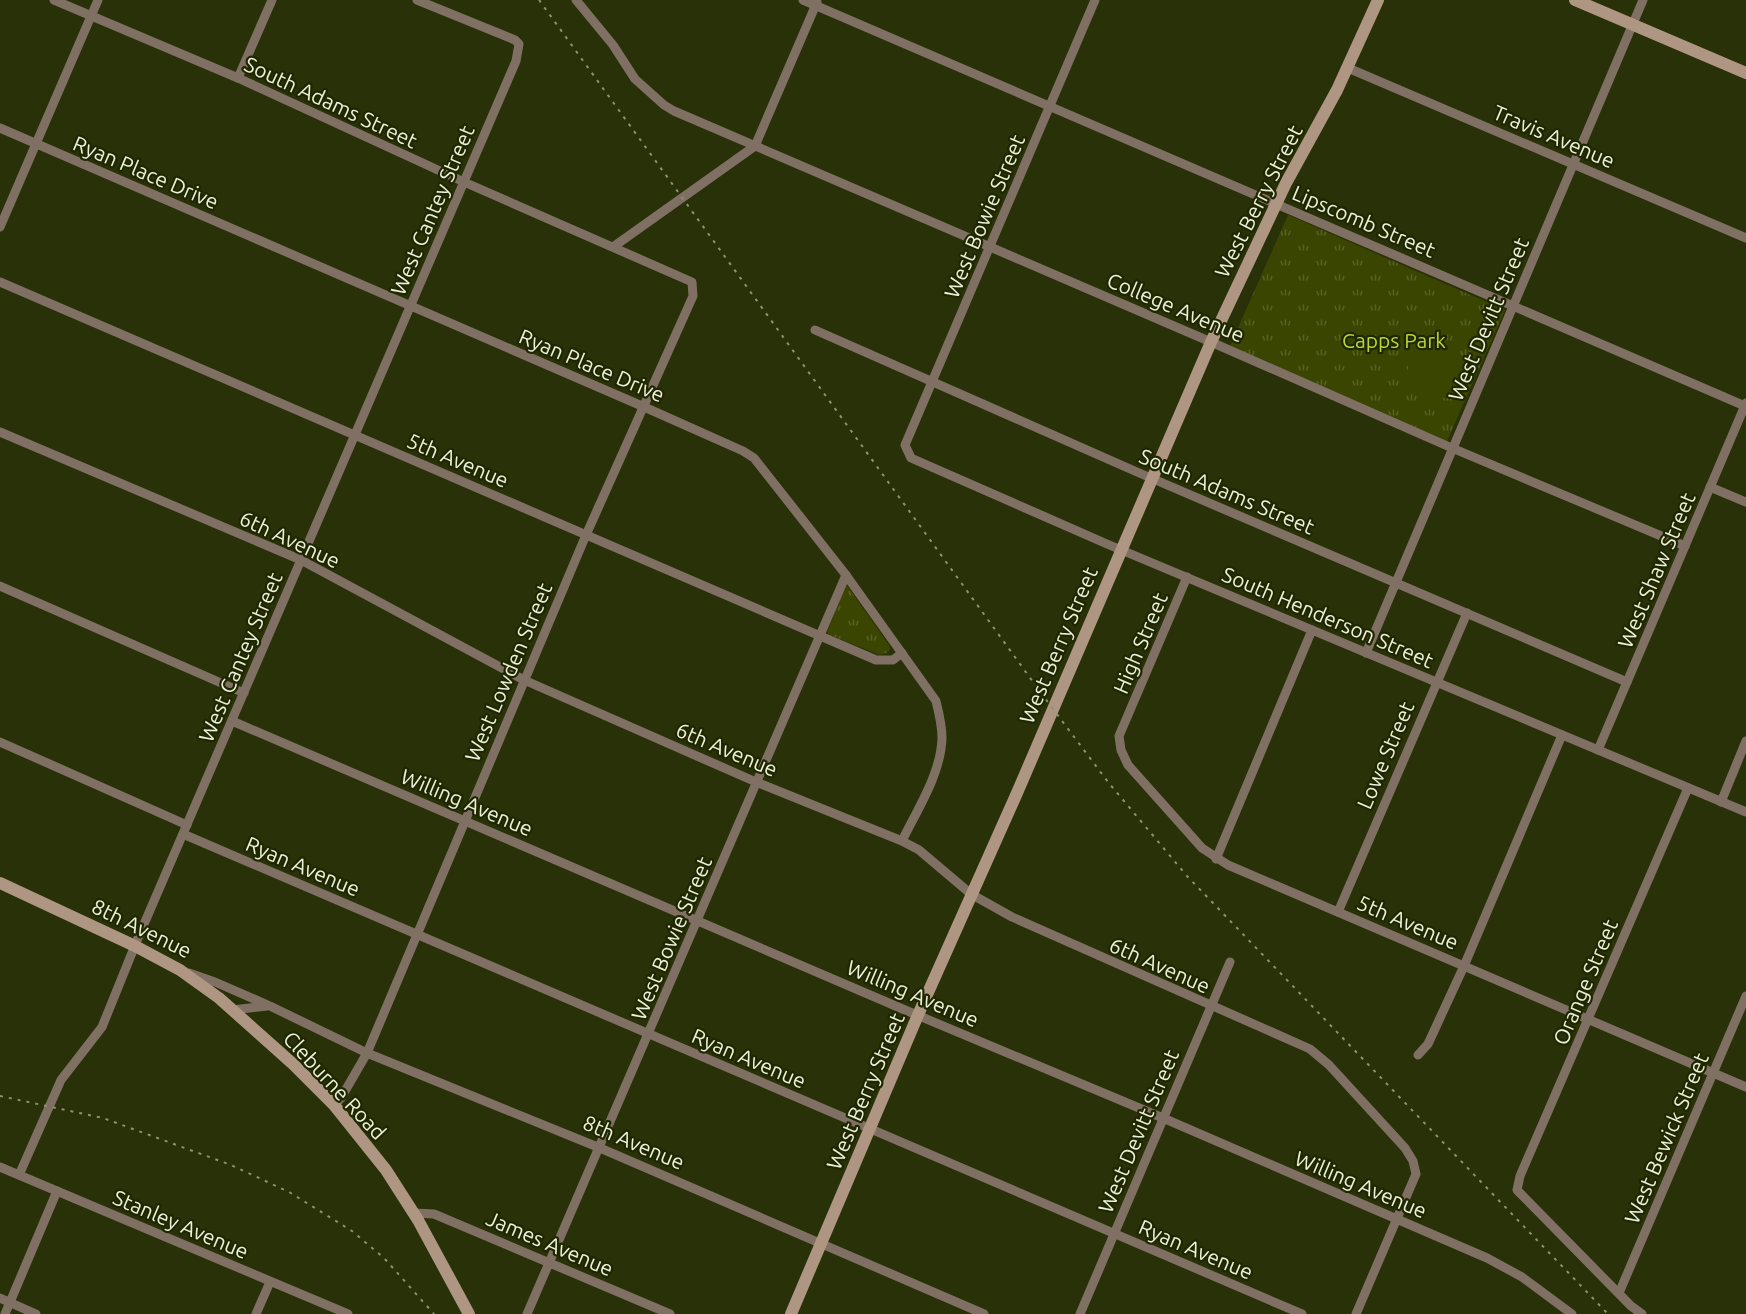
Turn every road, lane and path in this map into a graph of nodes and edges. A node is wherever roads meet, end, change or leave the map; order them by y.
1 (54, 0) edge
2 (98, 0) edge
3 (272, 0) edge
4 (417, 0) edge
5 (576, 0) edge
6 (803, 0) edge
7 (1095, 0) edge
8 (1378, 0) edge
9 (1575, 0) edge
10 (1643, 0) edge
11 (817, 3) edge
12 (91, 16) junction
13 (1632, 25) junction
14 (1348, 68) junction
15 (1746, 73) edge
16 (238, 78) junction
17 (1049, 108) junction
18 (0, 128) edge
19 (36, 144) junction
20 (755, 146) junction
21 (1574, 164) junction
22 (464, 182) junction
23 (1276, 203) junction
24 (0, 227) edge
25 (1746, 238) edge
26 (613, 247) junction
27 (990, 247) junction
28 (0, 282) edge
29 (692, 282) joint
30 (410, 306) junction
31 (1513, 306) junction
32 (815, 330) dead end
33 (1211, 342) junction
34 (932, 383) junction
35 (1745, 405) edge
36 (642, 406) junction
37 (0, 432) edge
38 (355, 435) junction
39 (905, 445) joint
40 (1452, 448) junction
41 (1151, 478) junction
42 (1710, 487) junction
43 (1746, 502) edge
44 (586, 535) junction
45 (1685, 546) junction
46 (1120, 550) junction
47 (301, 560) junction
48 (846, 575) junction
49 (1187, 577) junction
50 (1396, 582) junction
51 (0, 586) edge
52 (1467, 613) junction
53 (1312, 630) junction
54 (819, 636) junction
55 (1366, 652) junction
56 (902, 653) junction
57 (524, 680) junction
58 (1436, 682) junction
59 (1628, 682) junction
60 (244, 693) junction
61 (232, 721) junction
62 (1126, 723) joint
63 (1562, 735) junction
64 (1746, 741) edge
65 (0, 742) edge
66 (1598, 750) junction
67 (756, 782) junction
68 (1688, 788) junction
69 (1721, 802) junction
70 (1746, 812) edge
71 (465, 821) junction
72 (185, 830) junction
73 (902, 841) junction
74 (1216, 859) junction
75 (0, 883) edge
76 (971, 894) junction
77 (1338, 912) junction
78 (697, 921) junction
79 (417, 935) junction
80 (135, 946) junction
81 (1230, 962) dead end
82 (1464, 966) junction
83 (180, 970) junction
84 (1746, 996) edge
85 (270, 1006) junction
86 (1211, 1007) junction
87 (232, 1010) junction
88 (918, 1016) junction
89 (1588, 1019) junction
90 (649, 1035) junction
91 (367, 1053) junction
92 (1418, 1055) dead end
93 (1713, 1073) junction
94 (1746, 1087) edge
95 (334, 1105) junction
96 (1163, 1118) junction
97 (870, 1130) junction
98 (600, 1148) junction
99 (0, 1167) edge
100 (19, 1175) junction
101 (57, 1191) junction
102 (414, 1214) junction
103 (1396, 1219) junction
104 (1114, 1234) junction
105 (821, 1244) junction
106 (550, 1262) junction
107 (270, 1282) junction
108 (1619, 1293) junction
109 (0, 1298) edge
110 (10, 1303) junction
111 (5, 1314) edge
112 (36, 1314) edge
113 (256, 1314) edge
114 (348, 1314) edge
115 (469, 1314) edge
116 (527, 1314) edge
117 (670, 1314) edge
118 (791, 1314) edge
119 (984, 1314) edge
120 (1080, 1314) edge
121 (1302, 1314) edge
122 (1356, 1314) edge
123 (1572, 1314) edge
124 (1642, 1314) edge

1 - 12 street, South Adams Street
2 - 12 street
3 - 16 street
4 - 22 street, West Cantey Street
5 - 20 street, College Avenue
6 - 11 street, Lipscomb Street
7 - 17 street, West Bowie Street
8 - 14 main road, West Berry Street
9 - 13 main road
10 - 13 street, West Devitt Street
11 - 17 street, Lipscomb Street
11 - 20 street
12 - 16 street, South Adams Street
12 - 19 street
13 - 15 main road
13 - 21 street, West Devitt Street
14 - 21 street, Travis Avenue
14 - 23 main road, West Berry Street
16 - 22 street, South Adams Street
17 - 23 street, Lipscomb Street
17 - 27 street, West Bowie Street
18 - 19 street, Ryan Place Drive
19 - 24 street
19 - 30 street, Ryan Place Drive
20 - 26 street
20 - 27 street, College Avenue
21 - 25 street, Travis Avenue
21 - 31 street, West Devitt Street
22 - 26 street, South Adams Street
22 - 30 street, West Cantey Street
23 - 31 street, Lipscomb Street
23 - 33 main road, West Berry Street
26 - 29 street, South Adams Street
27 - 33 street, College Avenue
27 - 34 street, West Bowie Street
28 - 38 street, 5th Avenue
29 - 36 street, West Lowden Street
30 - 36 street, Ryan Place Drive
30 - 38 street, West Cantey Street
31 - 35 street, Lipscomb Street
31 - 40 street, West Devitt Street
32 - 34 street, South Adams Street
33 - 40 street, College Avenue
33 - 41 main road, West Berry Street
34 - 39 street, West Bowie Street
34 - 41 street, South Adams Street
35 - 42 street, West Shaw Street
36 - 44 street, West Lowden Street
36 - 48 street, Ryan Place Drive
37 - 47 street, 6th Avenue
38 - 44 street, 5th Avenue
38 - 47 street, West Cantey Street
39 - 46 street, South Henderson Street
40 - 45 street, College Avenue
40 - 50 street, West Devitt Street
41 - 46 main road, West Berry Street
41 - 50 street, South Adams Street
42 - 43 street
42 - 45 street, West Shaw Street
44 - 54 street, 5th Avenue
44 - 57 street, West Lowden Street
45 - 59 street, West Shaw Street
46 - 49 street, South Henderson Street
46 - 76 main road, West Berry Street
47 - 57 street, 6th Avenue
47 - 60 street, West Cantey Street
48 - 54 street, West Bowie Street
48 - 56 street, Ryan Place Drive
49 - 53 street, South Henderson Street
49 - 62 street, High Street
50 - 52 street, South Adams Street
50 - 55 street, West Devitt Street
51 - 60 street
52 - 58 street, Lowe Street
52 - 59 street, South Adams Street
53 - 55 street, South Henderson Street
53 - 74 street
54 - 56 street, 5th Avenue
54 - 67 street, West Bowie Street
55 - 58 street, South Henderson Street
56 - 73 street, Ryan Place Drive
57 - 67 street, 6th Avenue
57 - 71 street, West Lowden Street
58 - 63 street, South Henderson Street
58 - 77 street, Lowe Street
59 - 66 street, West Shaw Street
60 - 61 street, West Cantey Street
61 - 71 street, Willing Avenue
61 - 72 street, West Cantey Street
62 - 74 street, 5th Avenue
63 - 66 street, South Henderson Street
63 - 82 street
64 - 69 street
65 - 72 street, Ryan Avenue
66 - 68 street, South Henderson Street
67 - 73 street, 6th Avenue
67 - 78 street, West Bowie Street
68 - 69 street, South Henderson Street
68 - 89 street, Orange Street
69 - 70 street, South Henderson Street
71 - 78 street, Willing Avenue
71 - 79 street, West Lowden Street
72 - 79 street, Ryan Avenue
72 - 80 street, West Cantey Street
73 - 76 street, 6th Avenue
74 - 77 street, 5th Avenue
75 - 80 main road, 8th Avenue
76 - 86 street, 6th Avenue
76 - 88 main road, West Berry Street
77 - 82 street, 5th Avenue
78 - 88 street, Willing Avenue
78 - 90 street, West Bowie Street
79 - 90 street, Ryan Avenue
79 - 91 street, West Lowden Street
80 - 83 main road, 8th Avenue
80 - 100 street, West Cantey Street
81 - 86 street, West Devitt Street
82 - 89 street, 5th Avenue
82 - 92 street
83 - 85 street, 8th Avenue
83 - 87 main road, Cleburne Road
84 - 93 street, West Bewick Street
85 - 87 street
85 - 91 street, 8th Avenue
86 - 96 street, West Devitt Street
86 - 103 street, 6th Avenue
87 - 95 main road, Cleburne Road
88 - 96 street, Willing Avenue
88 - 97 main road, West Berry Street
89 - 93 street, 5th Avenue
89 - 108 street, Orange Street
90 - 97 street, Ryan Avenue
90 - 98 street, West Bowie Street
91 - 95 street, West Lowden Street
91 - 98 street, 8th Avenue
93 - 94 street, 5th Avenue
93 - 108 street, West Bewick Street
95 - 102 main road, Cleburne Road
96 - 103 street, Willing Avenue
96 - 104 street, West Devitt Street
97 - 104 street, Ryan Avenue
97 - 105 main road, West Berry Street
98 - 105 street, 8th Avenue
98 - 106 street, West Bowie Street
99 - 100 street, Stanley Avenue
100 - 101 street, Stanley Avenue
101 - 107 street, Stanley Avenue
101 - 110 street
102 - 106 street, James Avenue
102 - 115 main road, Cleburne Road
103 - 122 street
103 - 123 street, Willing Avenue
104 - 120 street, West Devitt Street
104 - 121 street, Ryan Avenue
105 - 118 main road, West Berry Street
105 - 119 street, 8th Avenue
106 - 116 street, West Bowie Street
106 - 117 street, James Avenue
107 - 113 street
107 - 114 street, Stanley Avenue
108 - 124 street
109 - 110 street
110 - 111 street
110 - 112 street

